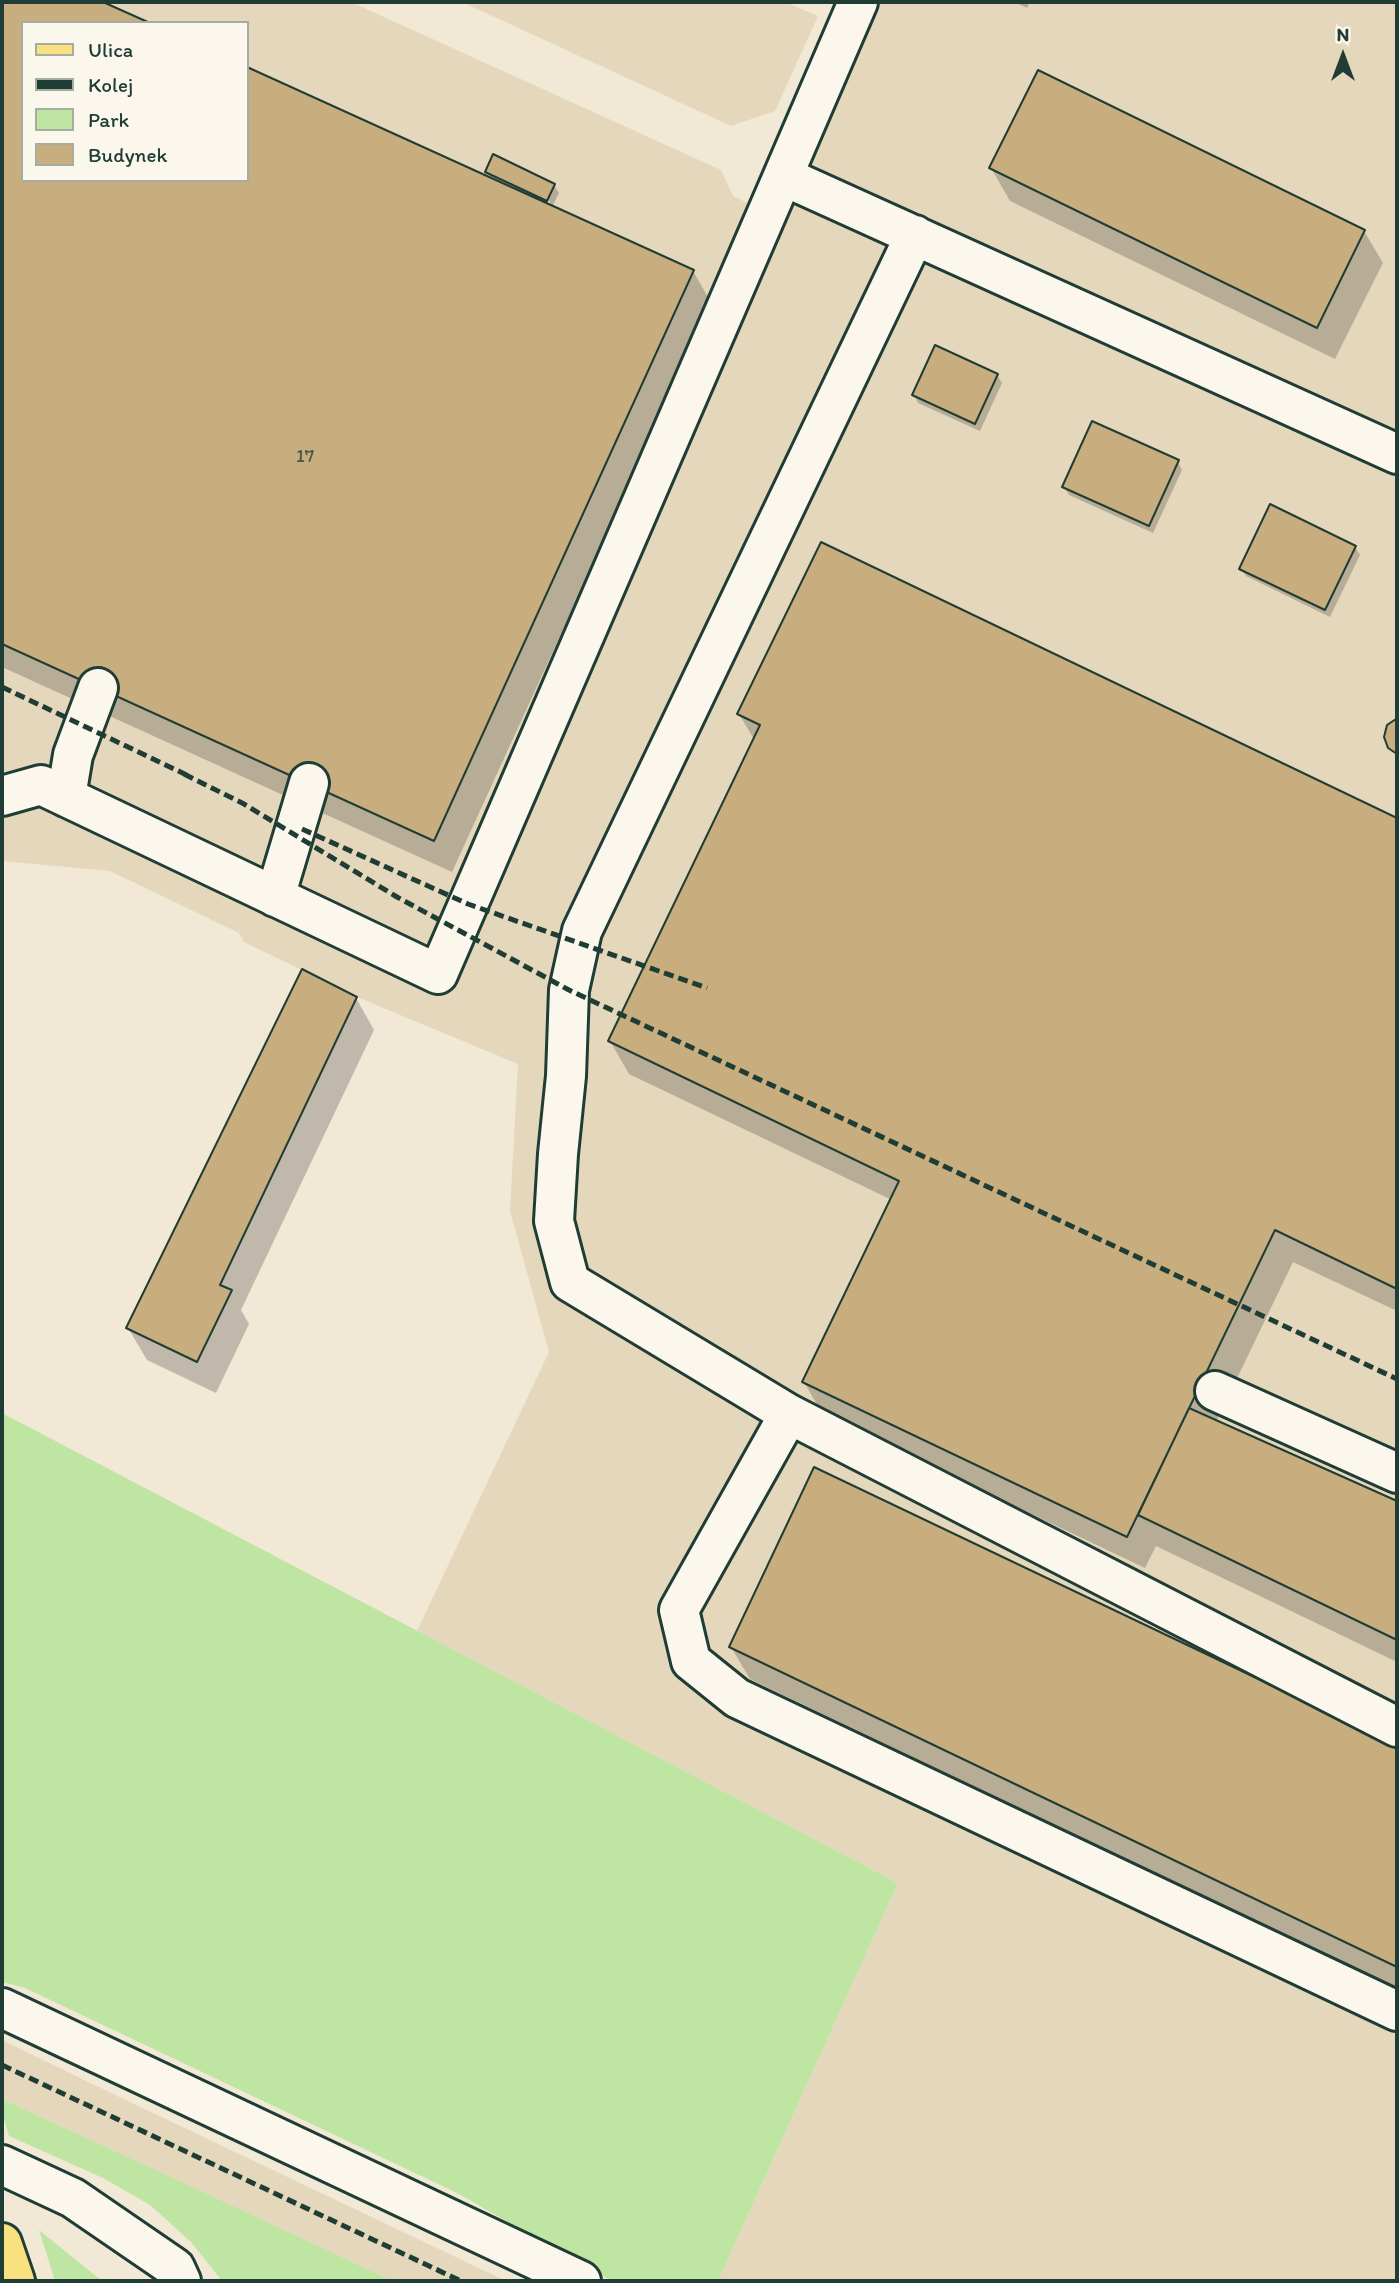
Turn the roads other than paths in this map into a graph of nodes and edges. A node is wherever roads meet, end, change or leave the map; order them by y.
1 (858, 2) edge
2 (783, 176) junction
3 (915, 235) junction
4 (1397, 454) edge
5 (98, 688) dead end
6 (309, 783) dead end
7 (2, 796) edge
8 (66, 797) junction
9 (275, 897) junction
10 (1215, 1391) dead end
11 (789, 1415) junction
12 (1397, 1473) edge
13 (1397, 1727) edge
14 (2, 2008) edge
15 (1397, 2011) edge
16 (2, 2165) edge
17 (181, 2281) edge
18 (581, 2281) edge

1 - 2 street
2 - 3 street
2 - 9 street
3 - 4 street
3 - 11 street
5 - 8 street
6 - 9 street
7 - 8 street
8 - 9 street
10 - 12 street
11 - 13 street
11 - 15 street
14 - 18 street
16 - 17 street

